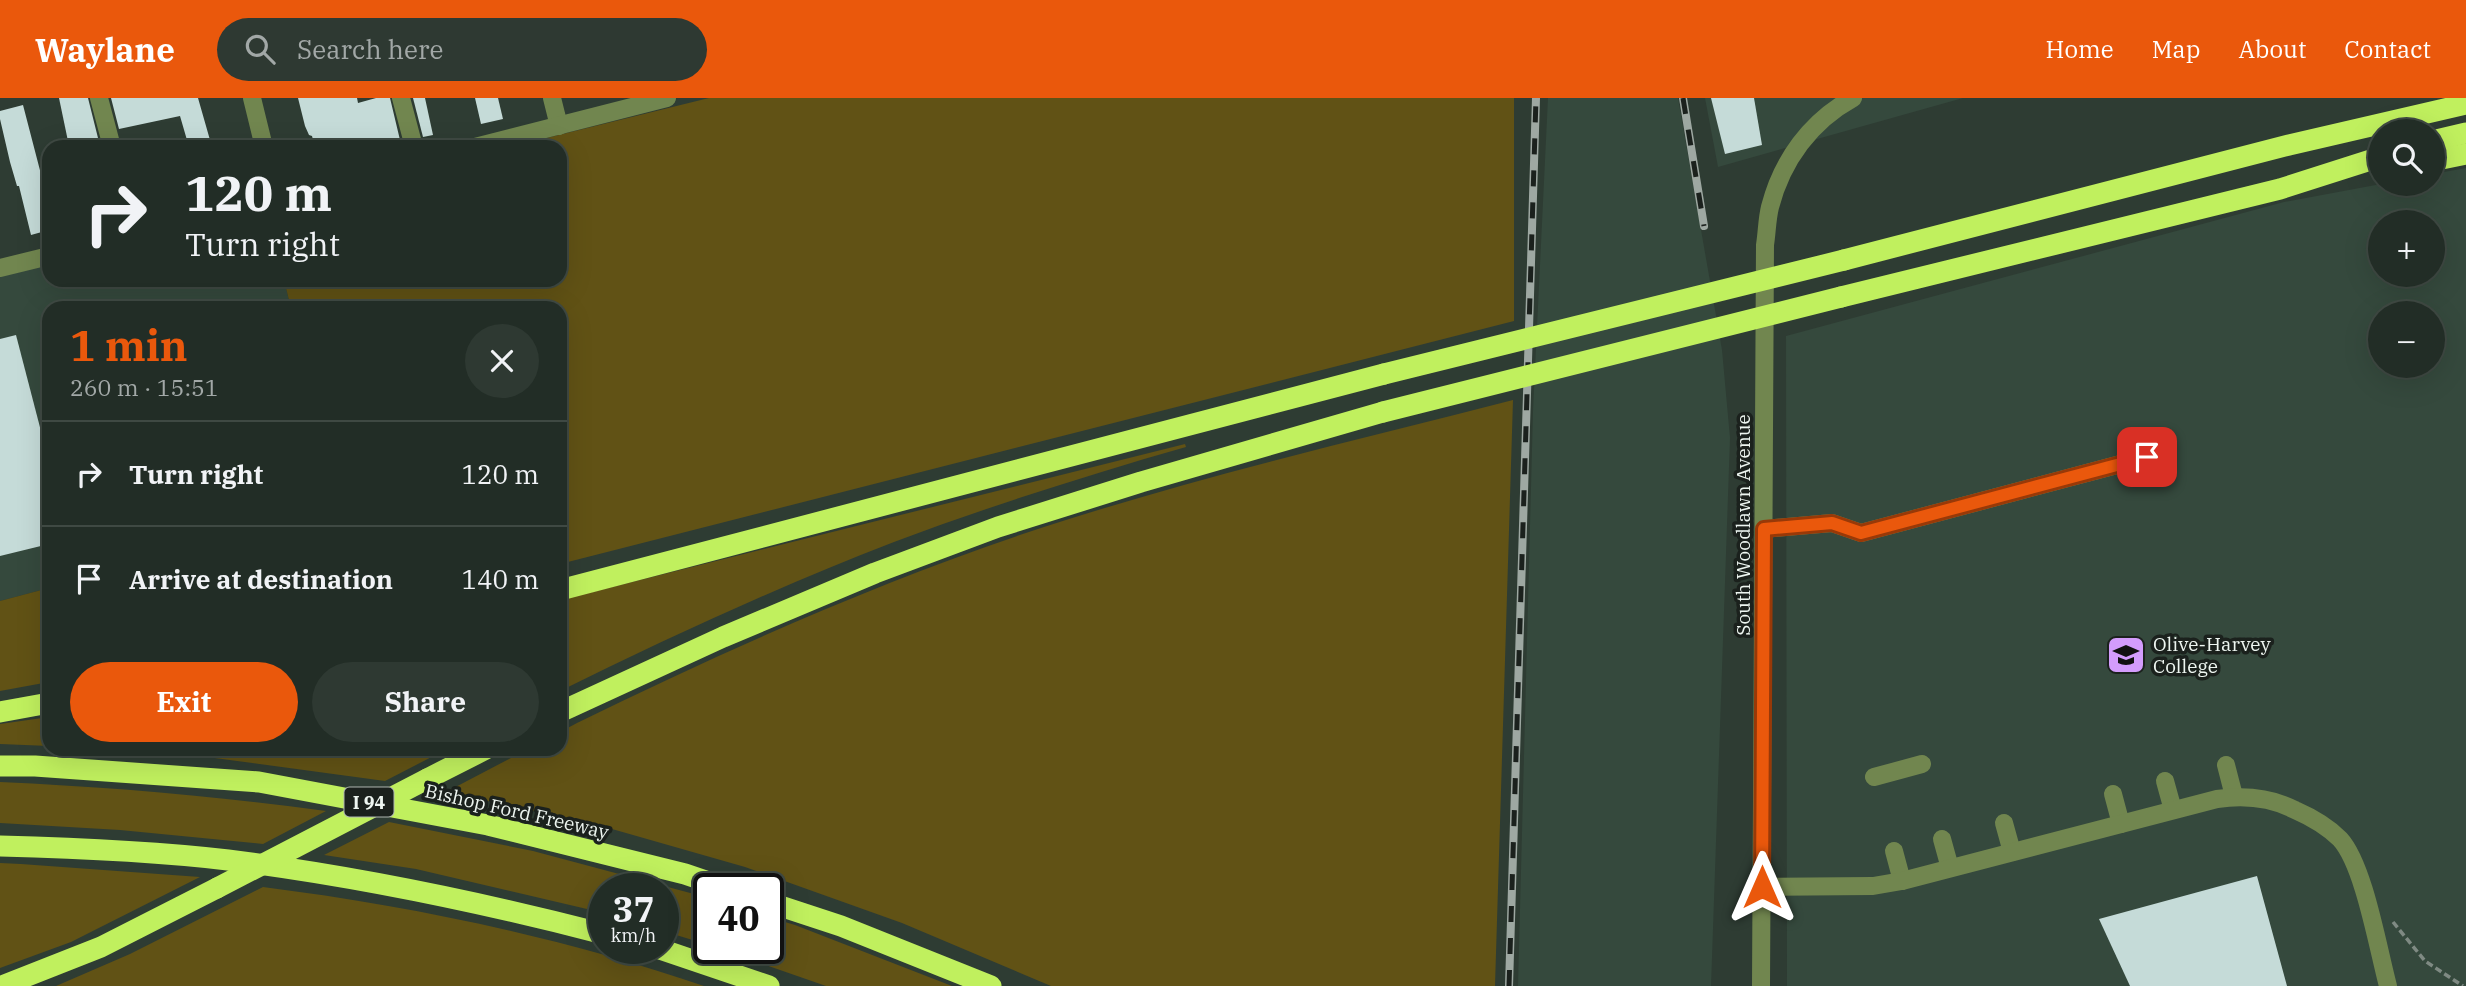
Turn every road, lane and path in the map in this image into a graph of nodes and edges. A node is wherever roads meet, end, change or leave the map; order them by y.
1 (99, 98) edge
2 (252, 98) edge
3 (401, 98) edge
4 (552, 98) edge
5 (667, 98) edge
6 (1853, 98) edge
7 (2430, 98) edge
8 (2466, 104) edge
9 (559, 125) junction
10 (2466, 133) edge
11 (2445, 138) edge
12 (110, 140) edge
13 (262, 140) edge
14 (412, 140) edge
15 (502, 140) edge
16 (2289, 145) junction
17 (2466, 154) edge
18 (2445, 158) edge
19 (2368, 161) edge
20 (2368, 172) edge
21 (2289, 186) junction
22 (42, 258) edge
23 (0, 268) edge
24 (2147, 457) dead end
25 (1764, 529) junction
26 (567, 588) edge
27 (42, 705) edge
28 (567, 709) edge
29 (0, 712) edge
30 (472, 756) edge
31 (1922, 764) dead end
32 (2226, 765) dead end
33 (0, 766) edge
34 (1874, 777) dead end
35 (2165, 781) dead end
36 (2113, 794) dead end
37 (2234, 796) junction
38 (2173, 810) junction
39 (2004, 822) dead end
40 (2121, 824) junction
41 (1942, 839) dead end
42 (0, 846) edge
43 (1894, 851) dead end
44 (2012, 852) junction
45 (1950, 868) junction
46 (693, 877) edge
47 (1902, 881) junction
48 (1762, 887) junction
49 (784, 907) edge
50 (2391, 921) dead end
51 (588, 930) edge
52 (679, 955) edge
53 (2, 986) edge
54 (769, 986) edge
55 (990, 986) edge
56 (1761, 986) edge
57 (2388, 986) edge
58 (2463, 986) edge

1 - 12 street
2 - 13 street
3 - 14 street
4 - 9 street
5 - 9 street
6 - 25 street, South Woodlawn Avenue
7 - 16 highway
8 - 16 highway
9 - 15 street
10 - 11 highway
16 - 26 highway, bridge
17 - 18 highway
19 - 21 highway
20 - 21 highway
21 - 28 highway, bridge
22 - 23 street
24 - 25 street
25 - 48 street, South Woodlawn Avenue
27 - 29 highway
30 - 53 highway, bridge
31 - 34 street
32 - 37 street
33 - 46 highway, Bishop Ford Freeway / I 94
35 - 38 street
36 - 40 street
37 - 38 street
37 - 57 street
38 - 40 street
39 - 44 street
40 - 44 street
41 - 45 street
42 - 51 highway
43 - 47 street
44 - 45 street
45 - 47 street
47 - 48 street
48 - 56 street, South Woodlawn Avenue
49 - 55 highway
50 - 58 path
52 - 54 highway

